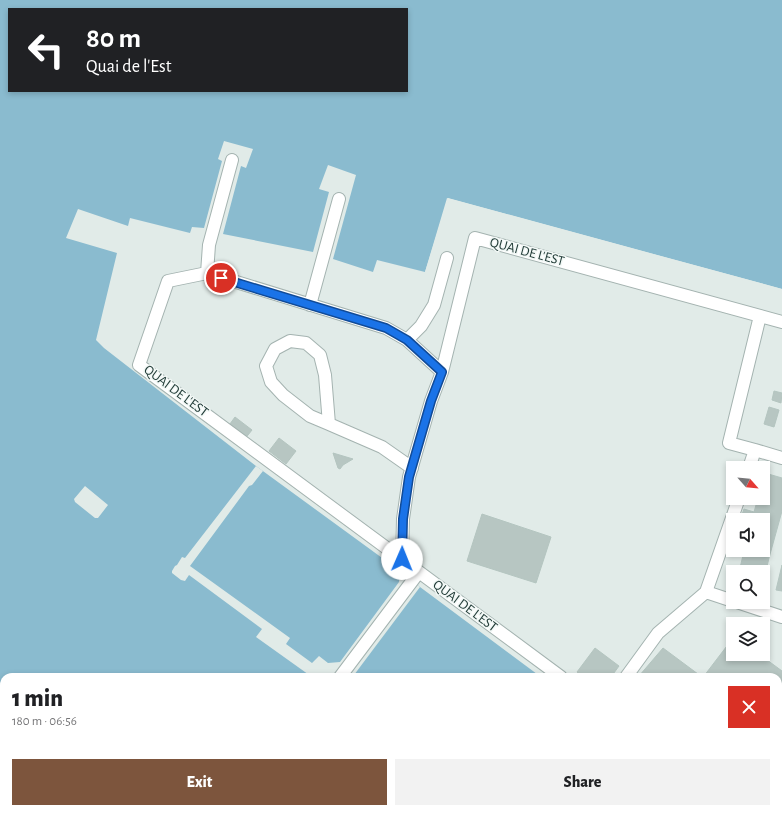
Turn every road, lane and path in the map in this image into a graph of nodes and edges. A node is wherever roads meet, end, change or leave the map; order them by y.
1 (232, 160) dead end
2 (339, 199) dead end
3 (447, 258) dead end
4 (208, 273) junction
5 (310, 305) junction
6 (760, 316) junction
7 (782, 322) edge
8 (407, 340) junction
9 (442, 372) junction
10 (329, 424) junction
11 (755, 450) junction
12 (782, 458) edge
13 (751, 461) edge
14 (412, 468) junction
15 (737, 505) edge
16 (402, 559) junction
17 (419, 572) junction
18 (706, 592) junction
19 (726, 599) edge
20 (758, 609) edge
21 (782, 617) edge
22 (343, 673) edge
23 (556, 673) edge
24 (629, 673) edge

1 - 4 lane
2 - 5 lane
3 - 8 lane
4 - 5 lane, QUAI DE L'EST
4 - 16 lane, QUAI DE L'EST
5 - 8 lane, QUAI DE L'EST
6 - 7 lane, QUAI DE L'EST
6 - 9 lane, QUAI DE L'EST
6 - 11 lane
8 - 9 lane, QUAI DE L'EST
9 - 14 lane
10 - 10 lane
10 - 14 lane
11 - 12 lane
11 - 13 lane
14 - 16 lane
15 - 18 lane
16 - 17 lane, QUAI DE L'EST
17 - 22 lane
17 - 23 lane, QUAI DE L'EST
18 - 19 lane
18 - 24 lane
20 - 21 lane

